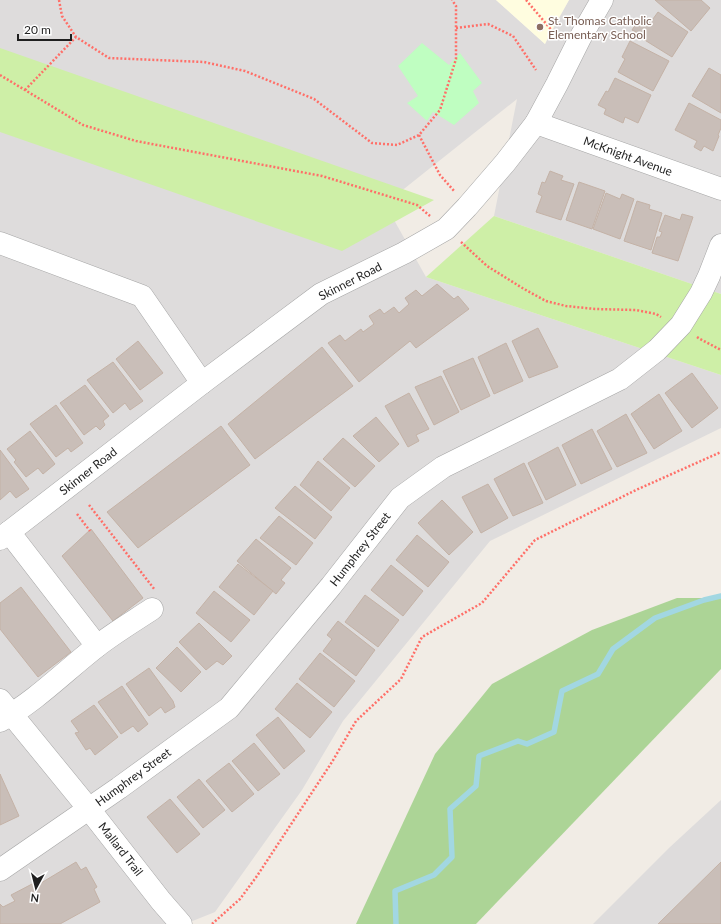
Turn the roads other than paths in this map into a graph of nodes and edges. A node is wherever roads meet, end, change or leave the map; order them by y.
1 (602, 0) edge
2 (536, 123) junction
3 (721, 189) edge
4 (0, 243) edge
5 (721, 245) edge
6 (202, 383) junction
7 (4, 536) edge
8 (153, 599) road end
9 (97, 646) junction
10 (4, 712) edge
11 (89, 809) junction
12 (0, 870) edge
13 (181, 924) edge

1 - 2 street, Skinner Road
2 - 3 street, McKnight Avenue
2 - 6 street, Skinner Road
4 - 6 street
5 - 11 street, Humphrey Street
6 - 7 street, Skinner Road
7 - 9 street
8 - 9 street
9 - 10 street
10 - 11 street, Mallard Trail
11 - 12 street, Humphrey Street
11 - 13 street, Mallard Trail

